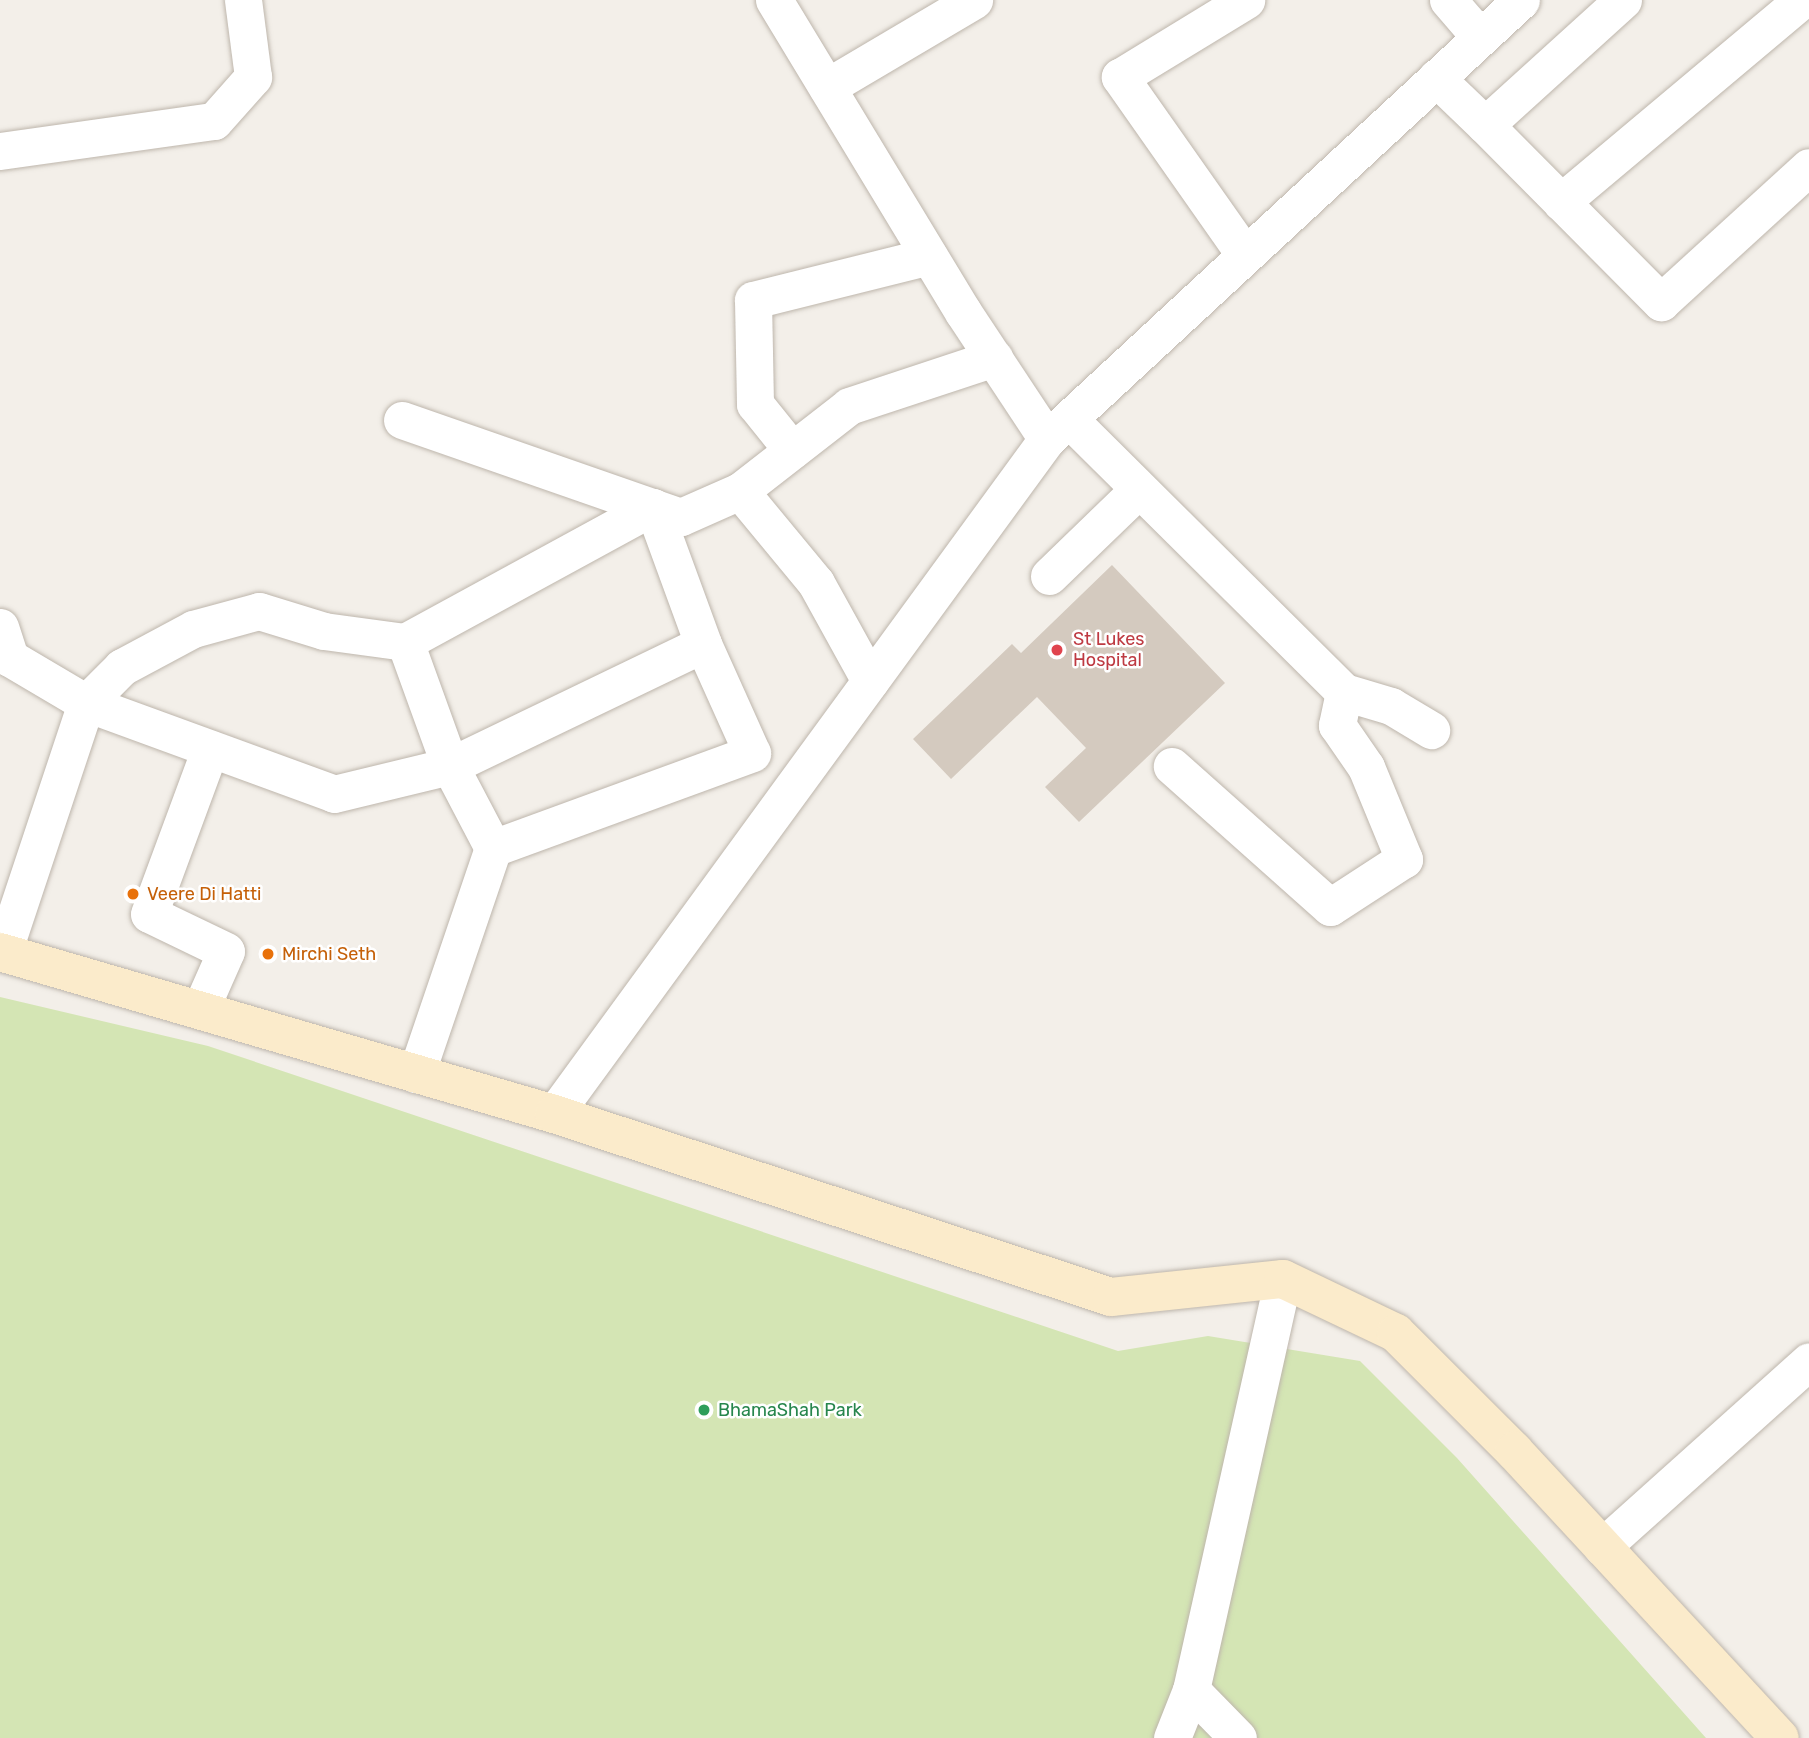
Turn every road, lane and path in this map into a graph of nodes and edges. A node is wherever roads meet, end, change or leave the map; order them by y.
1 (243, 0) edge
2 (774, 0) edge
3 (974, 0) edge
4 (1246, 0) edge
5 (1448, 0) edge
6 (1521, 0) edge
7 (1623, 0) edge
8 (1802, 0) edge
9 (1480, 37) junction
10 (1436, 78) junction
11 (827, 87) junction
12 (1485, 125) junction
13 (0, 151) edge
14 (1809, 167) edge
15 (1561, 202) junction
16 (1245, 255) junction
17 (929, 256) junction
18 (994, 358) junction
19 (402, 420) dead end
20 (1058, 429) junction
21 (792, 450) junction
22 (1139, 489) junction
23 (740, 491) junction
24 (653, 507) junction
25 (1049, 576) dead end
26 (0, 627) edge
27 (405, 642) junction
28 (703, 643) junction
29 (870, 681) junction
30 (1344, 692) junction
31 (86, 703) junction
32 (1431, 730) dead end
33 (210, 749) junction
34 (450, 766) junction
35 (1172, 766) dead end
36 (493, 848) junction
37 (1, 952) edge
38 (200, 1010) junction
39 (416, 1074) junction
40 (554, 1114) junction
41 (1283, 1279) junction
42 (1809, 1361) edge
43 (1602, 1547) junction
44 (1191, 1690) junction
45 (1172, 1738) edge
46 (1238, 1738) edge
47 (1780, 1738) edge

1 - 13 street
2 - 11 street
3 - 11 street
4 - 16 street
5 - 9 street
6 - 9 street
7 - 12 street
8 - 15 street
9 - 10 street
10 - 12 street
10 - 16 street
11 - 17 street
12 - 15 street
14 - 15 street
16 - 20 street
17 - 18 street
17 - 21 street
18 - 20 street
18 - 21 street
19 - 24 street
20 - 22 street
20 - 29 street
21 - 23 street
22 - 25 street
22 - 30 street
23 - 24 street
23 - 29 street
24 - 27 street
24 - 28 street
26 - 31 street
27 - 31 street
27 - 34 street
28 - 34 street
28 - 36 street
29 - 40 street
30 - 32 street
30 - 35 street
31 - 33 street
31 - 37 street
33 - 34 street
33 - 38 street
34 - 36 street
36 - 39 street
37 - 38 street
38 - 39 street
39 - 40 street
40 - 41 street
41 - 43 street
41 - 44 street
42 - 43 street
43 - 47 street
44 - 45 street
44 - 46 street

